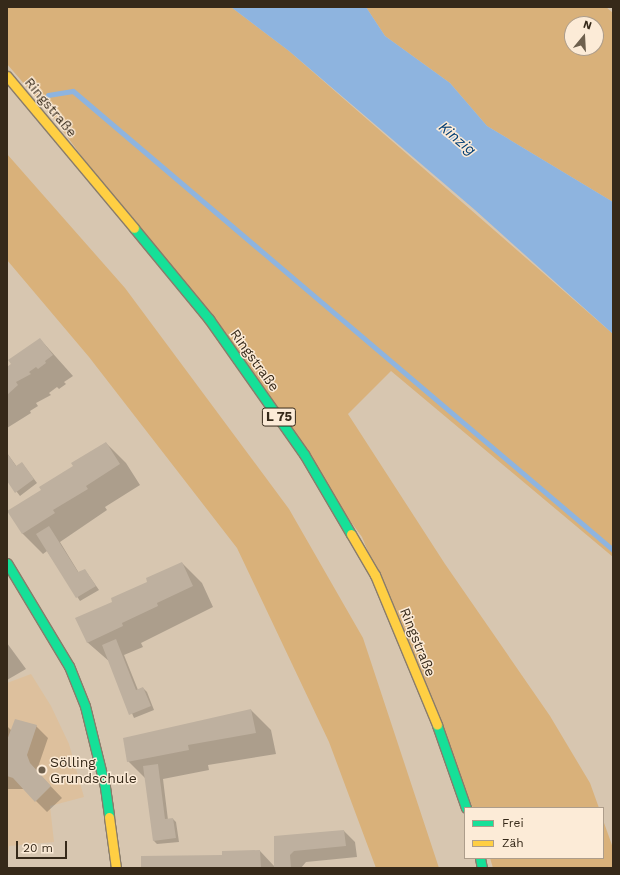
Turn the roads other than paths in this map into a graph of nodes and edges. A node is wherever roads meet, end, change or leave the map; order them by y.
1 (7, 76) edge
2 (7, 563) edge
3 (466, 807) edge
4 (116, 868) edge

1 - 3 main road, Ringstraße / L 75
2 - 4 main road

